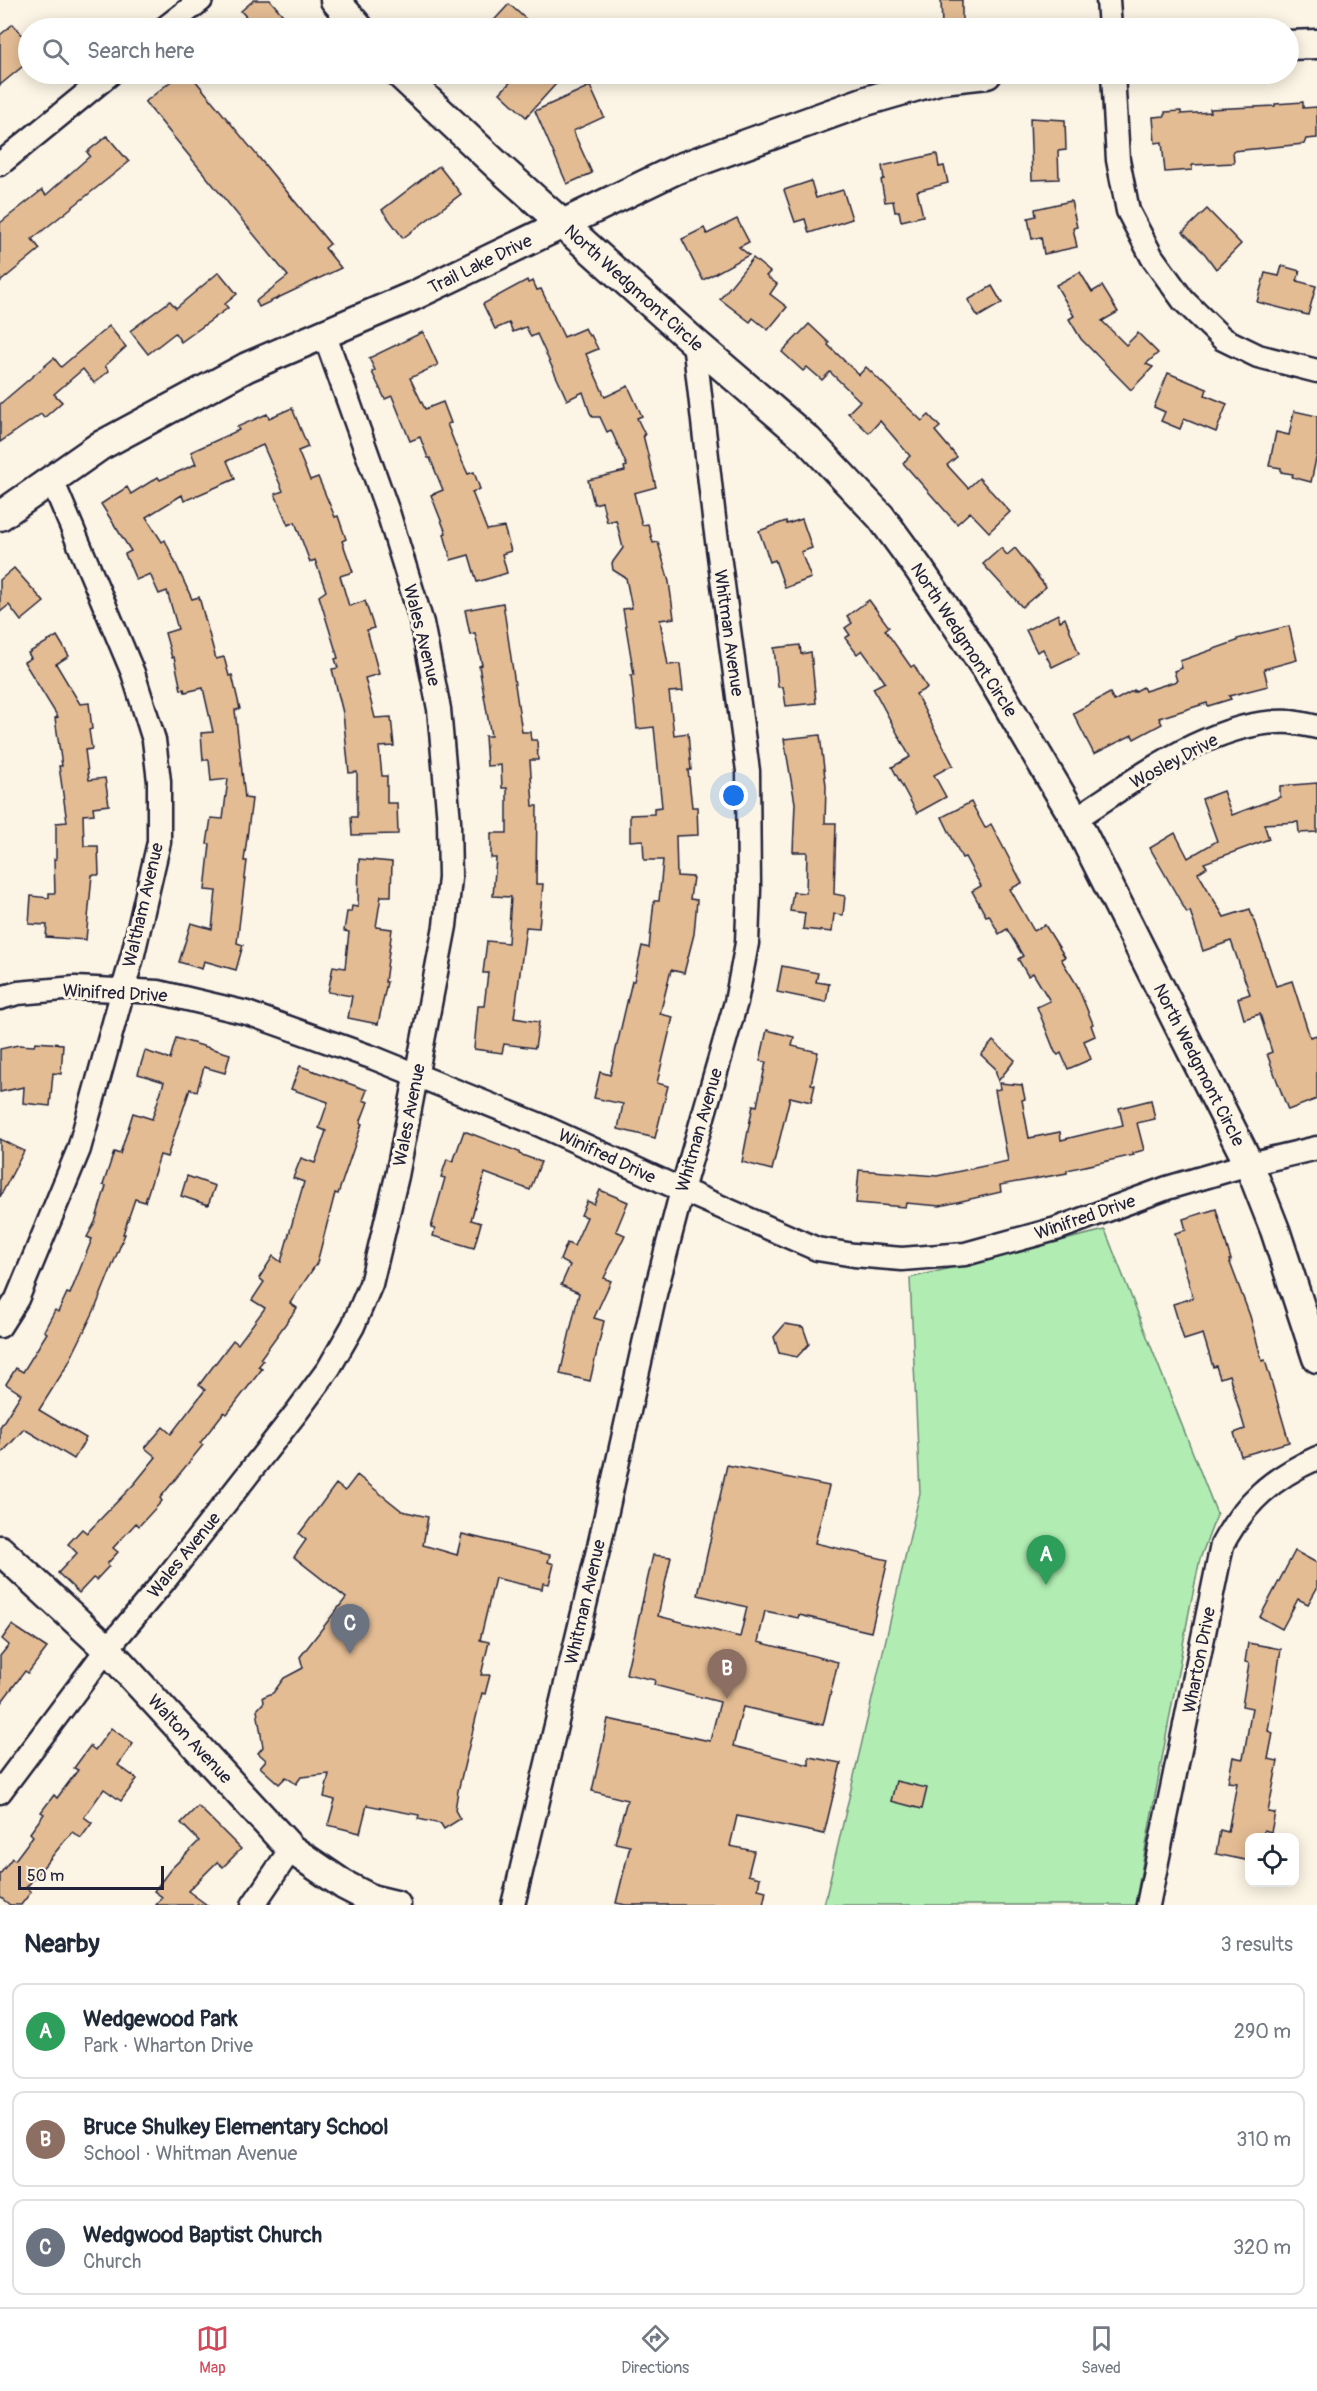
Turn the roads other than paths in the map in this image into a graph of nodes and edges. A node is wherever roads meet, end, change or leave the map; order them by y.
1 (201, 0) edge
2 (335, 0) edge
3 (1108, 0) edge
4 (178, 18) edge
5 (350, 18) edge
6 (1109, 18) edge
7 (1317, 44) edge
8 (1299, 45) edge
9 (98, 84) edge
10 (411, 84) edge
11 (924, 84) edge
12 (1114, 84) edge
13 (0, 164) edge
14 (562, 224) junction
15 (324, 333) junction
16 (694, 342) junction
17 (1317, 371) edge
18 (52, 480) junction
19 (0, 516) edge
20 (1317, 727) edge
21 (1075, 819) junction
22 (124, 990) junction
23 (0, 998) edge
24 (417, 1076) junction
25 (1317, 1148) edge
26 (1249, 1164) junction
27 (682, 1190) junction
28 (0, 1326) edge
29 (1317, 1358) edge
30 (1317, 1458) edge
31 (0, 1550) edge
32 (107, 1649) junction
33 (0, 1792) edge
34 (291, 1849) junction
35 (253, 1905) edge
36 (396, 1905) edge
37 (513, 1905) edge
38 (1148, 1905) edge

1 - 4 street
2 - 5 street
3 - 6 street
7 - 8 street
9 - 13 street
10 - 14 street, North Wedgmont Circle
11 - 14 street, Trail Lake Drive
12 - 17 street
14 - 15 street, Trail Lake Drive
14 - 16 street, North Wedgmont Circle
15 - 18 street, Trail Lake Drive
15 - 24 street, Wales Avenue
16 - 21 street, North Wedgmont Circle
16 - 27 street, Whitman Avenue
18 - 19 street, Trail Lake Drive
18 - 22 street, Waltham Avenue
20 - 21 street, Wosley Drive
21 - 26 street, North Wedgmont Circle
22 - 23 street, Winifred Drive
22 - 24 street, Winifred Drive
22 - 28 street, Waltham Avenue
24 - 27 street, Winifred Drive
24 - 32 street, Wales Avenue
25 - 26 street, Winifred Drive
26 - 27 street, Winifred Drive
26 - 29 street, North Wedgmont Circle
27 - 37 street, Whitman Avenue
30 - 38 street, Wharton Drive
31 - 32 street, Walton Avenue
32 - 33 street, Wales Avenue
32 - 34 street, Walton Avenue
34 - 35 street
34 - 36 street, Walton Avenue

